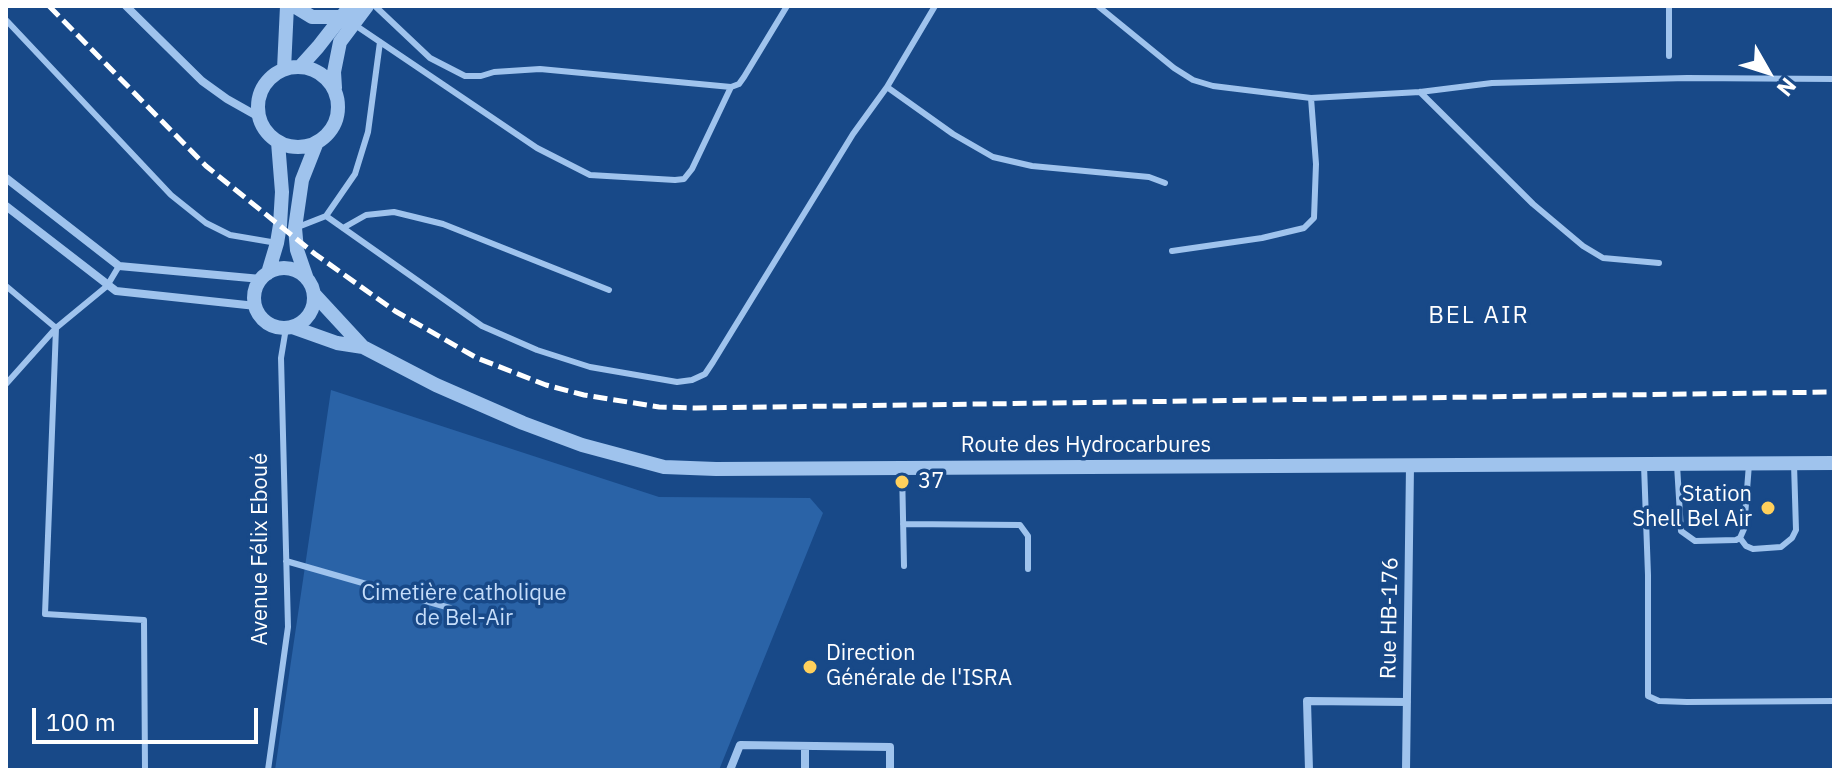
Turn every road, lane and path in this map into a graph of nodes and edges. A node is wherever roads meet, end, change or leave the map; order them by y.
1 (126, 6) edge
2 (287, 6) edge
3 (294, 6) edge
4 (367, 6) edge
5 (375, 6) edge
6 (787, 6) edge
7 (935, 6) edge
8 (1098, 6) edge
9 (1669, 6) edge
10 (348, 16) edge
11 (6, 20) edge
12 (380, 42) junction
13 (1669, 56) dead end
14 (300, 67) junction
15 (284, 69) junction
16 (1834, 79) edge
17 (731, 87) junction
18 (887, 87) junction
19 (1420, 92) junction
20 (336, 93) junction
21 (1311, 98) junction
22 (259, 117) junction
23 (278, 142) junction
24 (317, 142) junction
25 (6, 178) edge
26 (1165, 183) dead end
27 (6, 206) edge
28 (326, 216) junction
29 (295, 228) junction
30 (343, 228) junction
31 (277, 243) junction
32 (1172, 251) dead end
33 (1659, 263) dead end
34 (119, 266) junction
35 (264, 276) junction
36 (6, 286) edge
37 (107, 286) junction
38 (311, 286) junction
39 (609, 290) dead end
40 (256, 306) junction
41 (289, 327) junction
42 (56, 328) junction
43 (363, 347) junction
44 (6, 384) edge
45 (1834, 463) edge
46 (1677, 464) junction
47 (1749, 464) junction
48 (1794, 464) junction
49 (1644, 465) junction
50 (1410, 466) junction
51 (902, 469) junction
52 (903, 524) junction
53 (1740, 538) junction
54 (286, 561) junction
55 (904, 566) dead end
56 (1028, 569) dead end
57 (450, 608) dead end
58 (1834, 701) edge
59 (1407, 702) junction
60 (805, 746) junction
61 (145, 770) edge
62 (268, 770) edge
63 (730, 770) edge
64 (805, 770) edge
65 (890, 770) edge
66 (1309, 770) edge
67 (1406, 770) edge

1 - 22 street
2 - 15 street
3 - 10 street
4 - 10 street
5 - 17 lane
6 - 17 lane
7 - 18 lane
8 - 21 lane
9 - 13 lane
10 - 12 lane
10 - 14 street
10 - 20 street
11 - 31 lane
12 - 17 lane
12 - 28 lane
14 - 15 street
14 - 20 street
15 - 22 street
16 - 19 lane
18 - 26 lane
18 - 30 lane
19 - 21 lane
19 - 33 lane
20 - 24 street
21 - 32 lane
22 - 23 street
23 - 24 street
23 - 31 street
24 - 29 street
25 - 34 street
27 - 37 street
28 - 29 lane
28 - 30 lane
29 - 38 street
30 - 39 lane
31 - 35 street
34 - 35 street
34 - 37 lane
35 - 38 street
35 - 40 street
36 - 42 lane
37 - 40 street
37 - 42 lane
38 - 41 street
38 - 43 street, Route des Hydrocarbures
40 - 41 street
41 - 43 street, Route des Hydrocarbures
41 - 54 lane, Avenue Félix Eboué
42 - 44 lane
42 - 61 lane
43 - 51 street, Route des Hydrocarbures
45 - 48 street, Route des Hydrocarbures
46 - 47 street, Route des Hydrocarbures
46 - 49 street, Route des Hydrocarbures
46 - 53 lane
47 - 48 street, Route des Hydrocarbures
47 - 53 lane
48 - 53 lane
49 - 50 street, Route des Hydrocarbures
49 - 58 lane
50 - 51 street, Route des Hydrocarbures
50 - 59 street, Rue HB-176
51 - 52 lane
52 - 55 lane
52 - 56 lane
54 - 57 lane
54 - 62 lane, Avenue Félix Eboué
59 - 66 street
59 - 67 street, Rue HB-176
60 - 63 street
60 - 64 street
60 - 65 street

